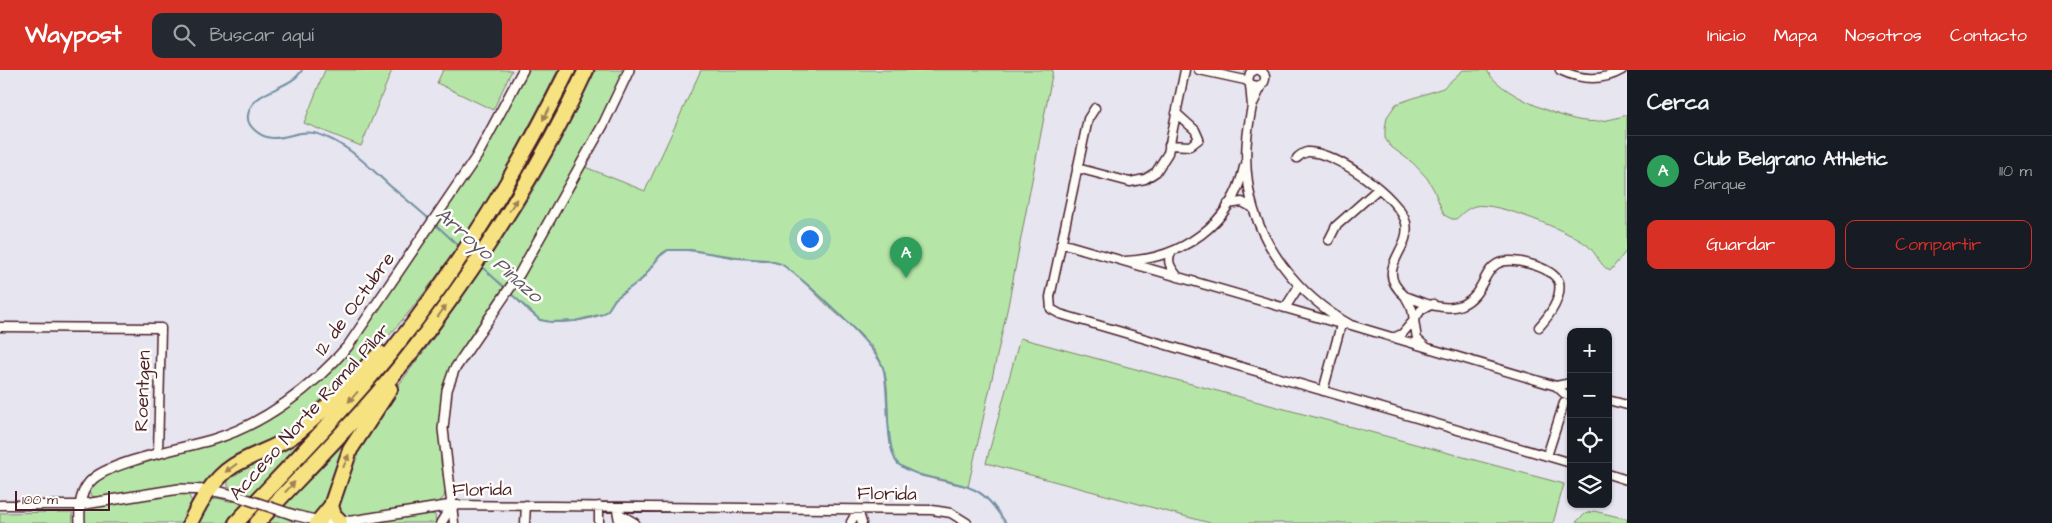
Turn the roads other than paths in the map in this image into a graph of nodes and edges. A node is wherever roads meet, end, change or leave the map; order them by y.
1 (523, 70) edge
2 (568, 70) edge
3 (586, 70) edge
4 (629, 70) edge
5 (1185, 70) edge
6 (1199, 70) edge
7 (1253, 70) edge
8 (1560, 70) edge
9 (1604, 70) edge
10 (1622, 70) edge
11 (1265, 73) edge
12 (1600, 78) junction
13 (1249, 84) junction
14 (1262, 85) junction
15 (1252, 106) junction
16 (1095, 108) dead end
17 (1176, 113) junction
18 (1169, 145) junction
19 (1246, 155) junction
20 (1297, 158) dead end
21 (1077, 168) junction
22 (1378, 188) junction
23 (1228, 204) junction
24 (1253, 208) junction
25 (1329, 240) dead end
26 (1061, 243) junction
27 (1171, 253) junction
28 (1121, 261) junction
29 (1178, 277) junction
30 (1299, 286) junction
31 (1405, 296) junction
32 (1433, 304) junction
33 (1285, 308) junction
34 (416, 318) junction
35 (1414, 320) junction
36 (1341, 322) junction
37 (0, 327) edge
38 (1539, 327) dead end
39 (1393, 338) junction
40 (417, 345) junction
41 (1427, 348) junction
42 (1567, 385) edge
43 (1558, 388) junction
44 (1323, 391) junction
45 (1567, 394) edge
46 (1567, 400) edge
47 (1612, 401) edge
48 (1564, 403) junction
49 (1627, 406) edge
50 (158, 454) junction
51 (1547, 456) junction
52 (1567, 462) edge
53 (1612, 475) edge
54 (1627, 480) edge
55 (209, 490) junction
56 (0, 505) edge
57 (79, 505) junction
58 (452, 505) junction
59 (526, 505) junction
60 (331, 506) junction
61 (599, 506) junction
62 (617, 510) junction
63 (858, 510) junction
64 (340, 521) junction
65 (318, 522) edge
66 (851, 522) edge
67 (80, 523) edge
68 (190, 523) edge
69 (236, 523) edge
70 (257, 523) edge
71 (441, 523) edge
72 (454, 523) edge
73 (525, 523) edge
74 (599, 523) edge
75 (622, 523) edge
76 (635, 523) edge
77 (862, 523) edge
78 (967, 523) edge

1 - 50 street, 12 de Octubre
2 -> 34 highway, Acceso Norte Ramal Pilar
40 -> 3 highway, Acceso Norte Ramal Pilar
4 - 58 street
5 - 17 street
6 - 13 street
7 - 11 street
7 - 13 street
8 - 12 street
9 - 12 street
10 - 12 street
11 - 14 street
13 - 14 street
13 - 15 street
14 - 15 street
15 - 19 street
16 - 21 street
17 - 18 street
17 - 18 street
18 - 21 street
19 - 23 street
19 - 24 street
20 - 22 street
21 - 26 street
22 - 25 street
22 - 31 street
23 - 24 street
23 - 27 street
24 - 30 street
26 - 28 street
26 - 44 street
27 - 28 street
27 - 29 street
28 - 29 street
29 - 33 street
30 - 33 street
30 - 36 street
31 - 32 street
31 - 35 street
32 - 35 street
32 - 38 street
33 - 36 street
34 -> 55 highway
34 -> 69 highway, Acceso Norte Ramal Pilar
35 - 39 street
35 - 41 street
36 - 39 street
36 - 44 street
37 - 50 street, Roentgen
39 - 41 street
60 -> 40 highway
70 -> 40 highway, Acceso Norte Ramal Pilar
41 - 43 street
42 - 43 street
43 - 45 street
43 - 48 street
44 - 51 street
46 - 48 street
47 - 49 street
48 - 51 street
50 - 57 street, 12 de Octubre
51 - 52 street
53 - 54 street
55 - 57 street, Florida
55 - 65 street, Florida, bridge
55 - 68 highway
56 - 57 street, Florida
57 - 67 street, 12 de Octubre
58 - 59 street, Florida
58 - 64 street, Florida
58 - 71 street
58 - 72 street
59 - 61 street, Florida
59 - 73 street
60 - 64 highway
60 - 65 highway
61 - 62 street, Florida
61 - 74 street
62 - 63 street, Florida
62 - 75 street
62 - 76 street
63 - 66 street
63 - 77 street
63 - 78 street, Florida
64 - 65 street, Florida

